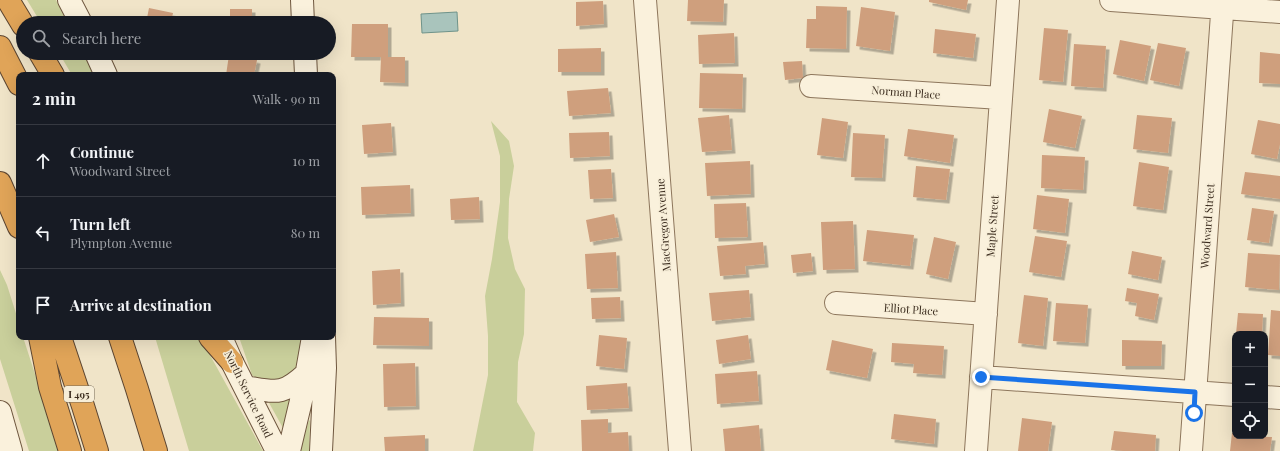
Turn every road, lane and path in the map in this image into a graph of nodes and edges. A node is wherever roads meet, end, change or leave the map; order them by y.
1 (8, 0) edge
2 (69, 0) edge
3 (302, 0) edge
4 (645, 0) edge
5 (1008, 0) edge
6 (1111, 0) edge
7 (1223, 4) edge
8 (1280, 12) edge
9 (18, 16) edge
10 (77, 16) edge
11 (303, 16) edge
12 (0, 47) edge
13 (44, 60) edge
14 (99, 60) edge
15 (305, 60) edge
16 (51, 72) edge
17 (105, 72) edge
18 (306, 72) edge
19 (16, 78) edge
20 (812, 86) dead end
21 (1001, 98) junction
22 (0, 183) edge
23 (16, 219) edge
24 (836, 304) dead end
25 (986, 314) junction
26 (41, 340) edge
27 (61, 340) edge
28 (121, 340) edge
29 (213, 340) edge
30 (222, 340) edge
31 (312, 340) edge
32 (324, 340) edge
33 (232, 362) junction
34 (307, 373) junction
35 (981, 377) junction
36 (245, 387) junction
37 (1195, 392) junction
38 (1232, 395) edge
39 (1268, 397) edge
40 (1280, 398) edge
41 (0, 412) edge
42 (11, 451) edge
43 (70, 451) edge
44 (97, 451) edge
45 (156, 451) edge
46 (277, 451) edge
47 (289, 451) edge
48 (321, 451) edge
49 (680, 451) edge
50 (976, 451) edge
51 (1191, 451) edge

1 - 9 highway
2 - 10 street
3 - 11 street
4 - 49 street, MacGregor Avenue
5 - 21 street, Maple Street
6 - 7 street
7 - 8 street
7 - 37 street, Woodward Street
12 - 19 highway
13 - 16 highway
14 - 17 street
15 - 18 street
20 - 21 street, Norman Place
21 - 25 street, Maple Street
22 - 23 highway
24 - 25 street, Elliot Place
25 - 35 street, Maple Street
26 - 43 highway
27 - 44 highway, I 495
28 - 45 highway
29 - 33 highway
30 - 33 street, North Service Road
31 - 34 street
32 - 48 street
33 - 36 street, North Service Road
34 - 36 street
34 - 47 street
35 - 37 street
35 - 50 street, Maple Street
36 - 46 street, North Service Road
37 - 38 street
37 - 51 street, Woodward Street
39 - 40 street
41 - 42 street

